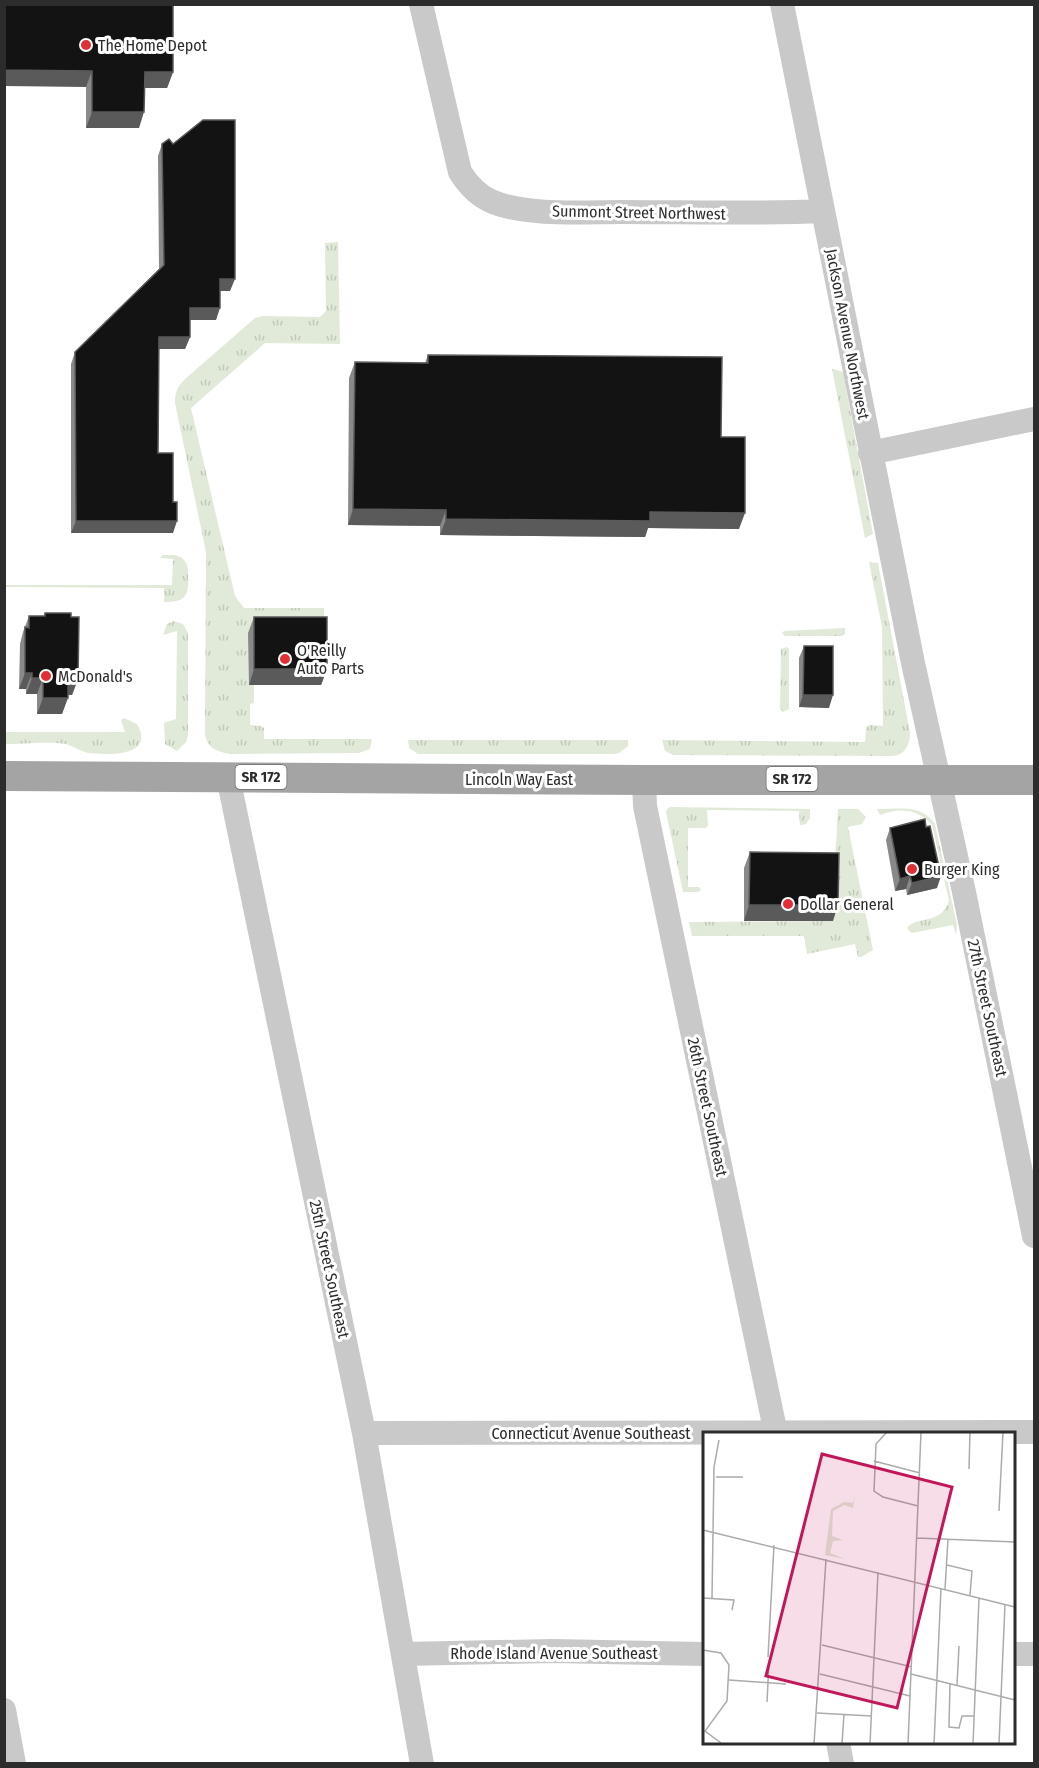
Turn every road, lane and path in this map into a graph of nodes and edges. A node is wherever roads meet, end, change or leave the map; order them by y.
1 (421, 4) edge
2 (782, 4) edge
3 (823, 211) junction
4 (1035, 419) edge
5 (870, 453) junction
6 (913, 663) joint
7 (4, 776) edge
8 (228, 777) junction
9 (940, 779) junction
10 (644, 780) junction
11 (1035, 780) edge
12 (1035, 1236) edge
13 (776, 1432) edge
14 (1015, 1432) edge
15 (1035, 1432) edge
16 (364, 1433) junction
17 (703, 1433) edge
18 (403, 1654) junction
19 (703, 1654) edge
20 (1015, 1654) edge
21 (1035, 1654) edge
22 (4, 1710) edge
23 (837, 1744) edge
24 (14, 1764) edge
25 (422, 1764) edge
26 (842, 1764) edge

1 - 3 street, Sunmont Street Northwest
2 - 3 street, Jackson Avenue Northwest
3 - 5 street, Jackson Avenue Northwest
4 - 5 street
5 - 6 street, Jackson Avenue Northwest
6 - 9 street, 27th Street Southeast
7 - 8 main road, Lincoln Way East / SR 172
8 - 10 main road, Lincoln Way East / SR 172
8 - 16 street, 25th Street Southeast
9 - 10 main road, Lincoln Way East / SR 172
9 - 11 main road, Lincoln Way East / SR 172
9 - 12 street, 27th Street Southeast
10 - 13 street, 26th Street Southeast
14 - 15 street, Connecticut Avenue Southeast
16 - 17 street, Connecticut Avenue Southeast
16 - 18 street, 25th Street Southeast
18 - 19 street, Rhode Island Avenue Southeast
18 - 25 street, 25th Street Southeast
20 - 21 street
22 - 24 street
23 - 26 street

